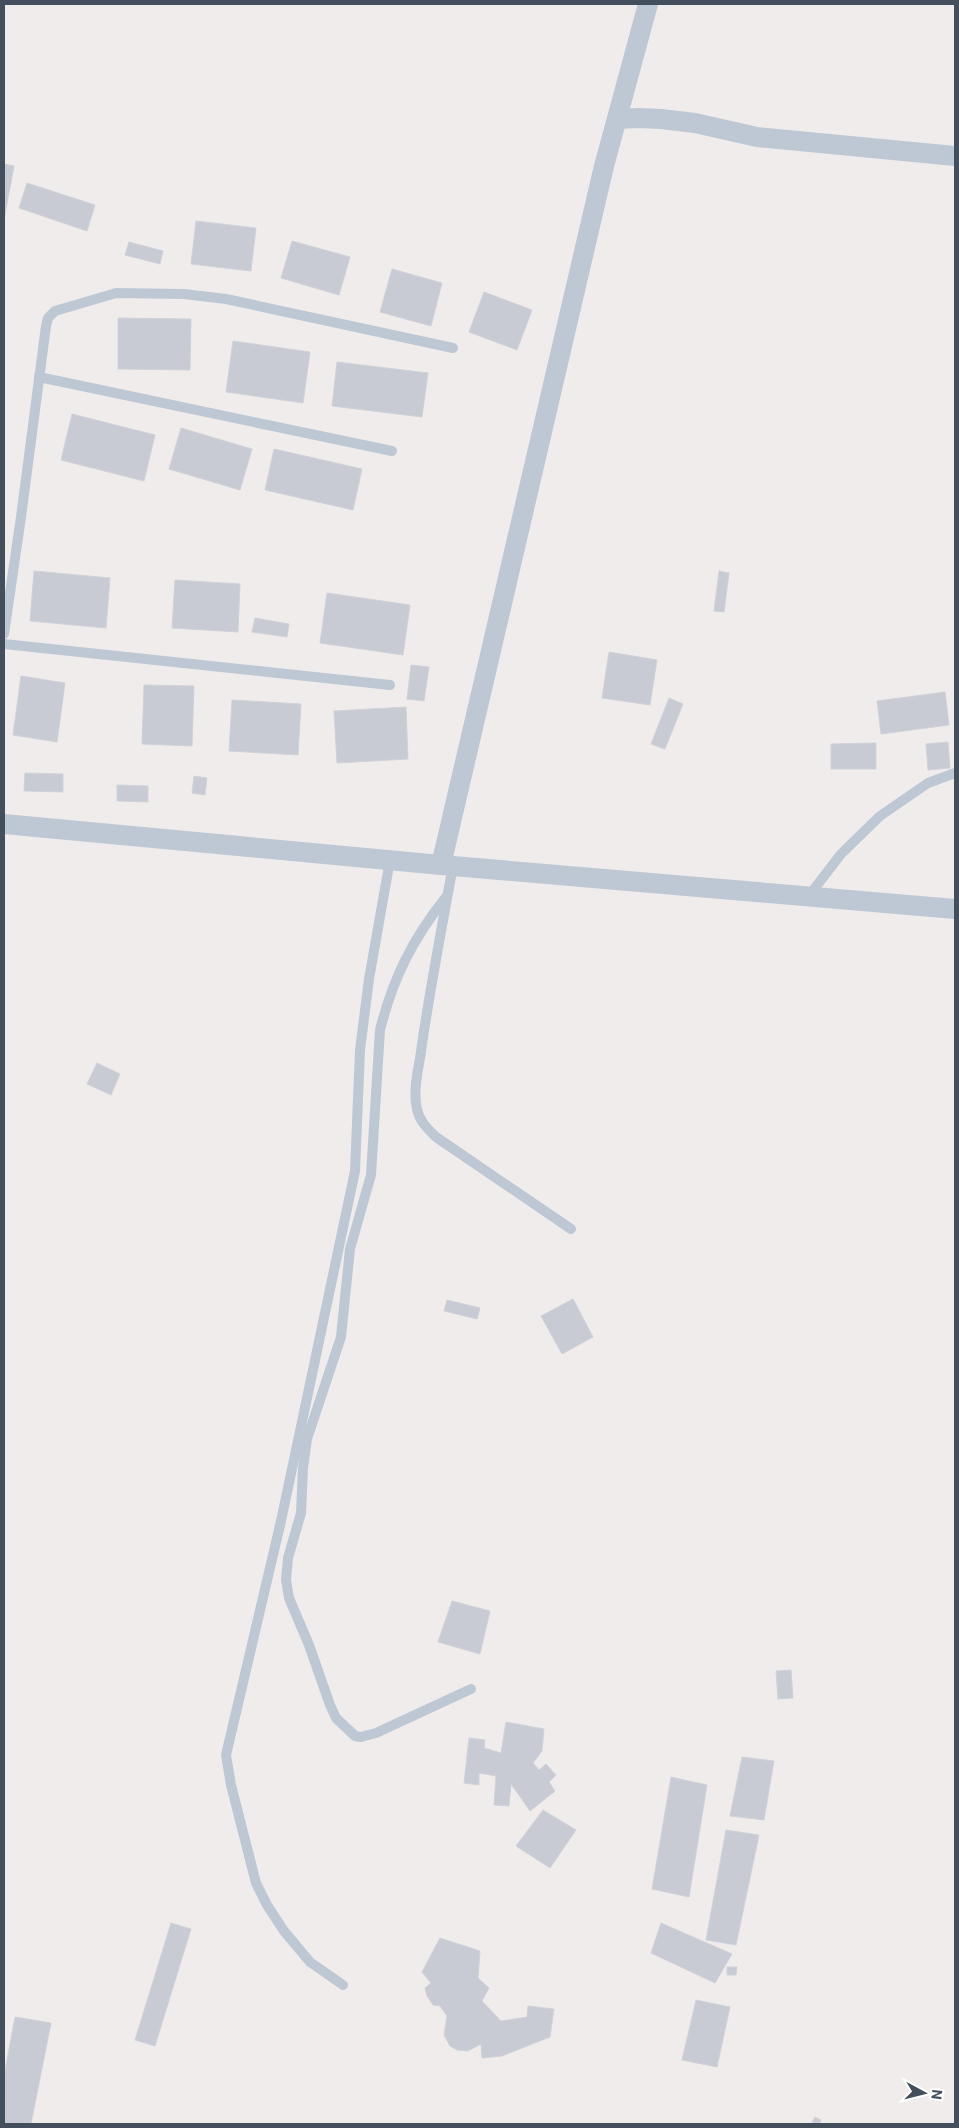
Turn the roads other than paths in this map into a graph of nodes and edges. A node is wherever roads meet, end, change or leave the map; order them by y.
1 (648, 4) edge
2 (617, 120) junction
3 (955, 156) edge
4 (453, 348) dead end
5 (39, 377) junction
6 (392, 451) dead end
7 (4, 634) edge
8 (4, 644) edge
9 (390, 685) dead end
10 (955, 773) edge
11 (4, 824) edge
12 (390, 860) junction
13 (447, 866) junction
14 (447, 896) junction
15 (808, 897) junction
16 (955, 909) edge
17 (571, 1229) dead end
18 (471, 1689) dead end
19 (342, 1986) dead end

1 - 2 street
2 - 3 street
2 - 13 street
4 - 5 lane
5 - 6 lane
5 - 7 lane
8 - 9 lane
10 - 15 lane
11 - 12 street
12 - 13 street
12 - 19 lane
13 - 14 lane
13 - 15 street
14 - 17 lane
14 - 18 lane
15 - 16 street

